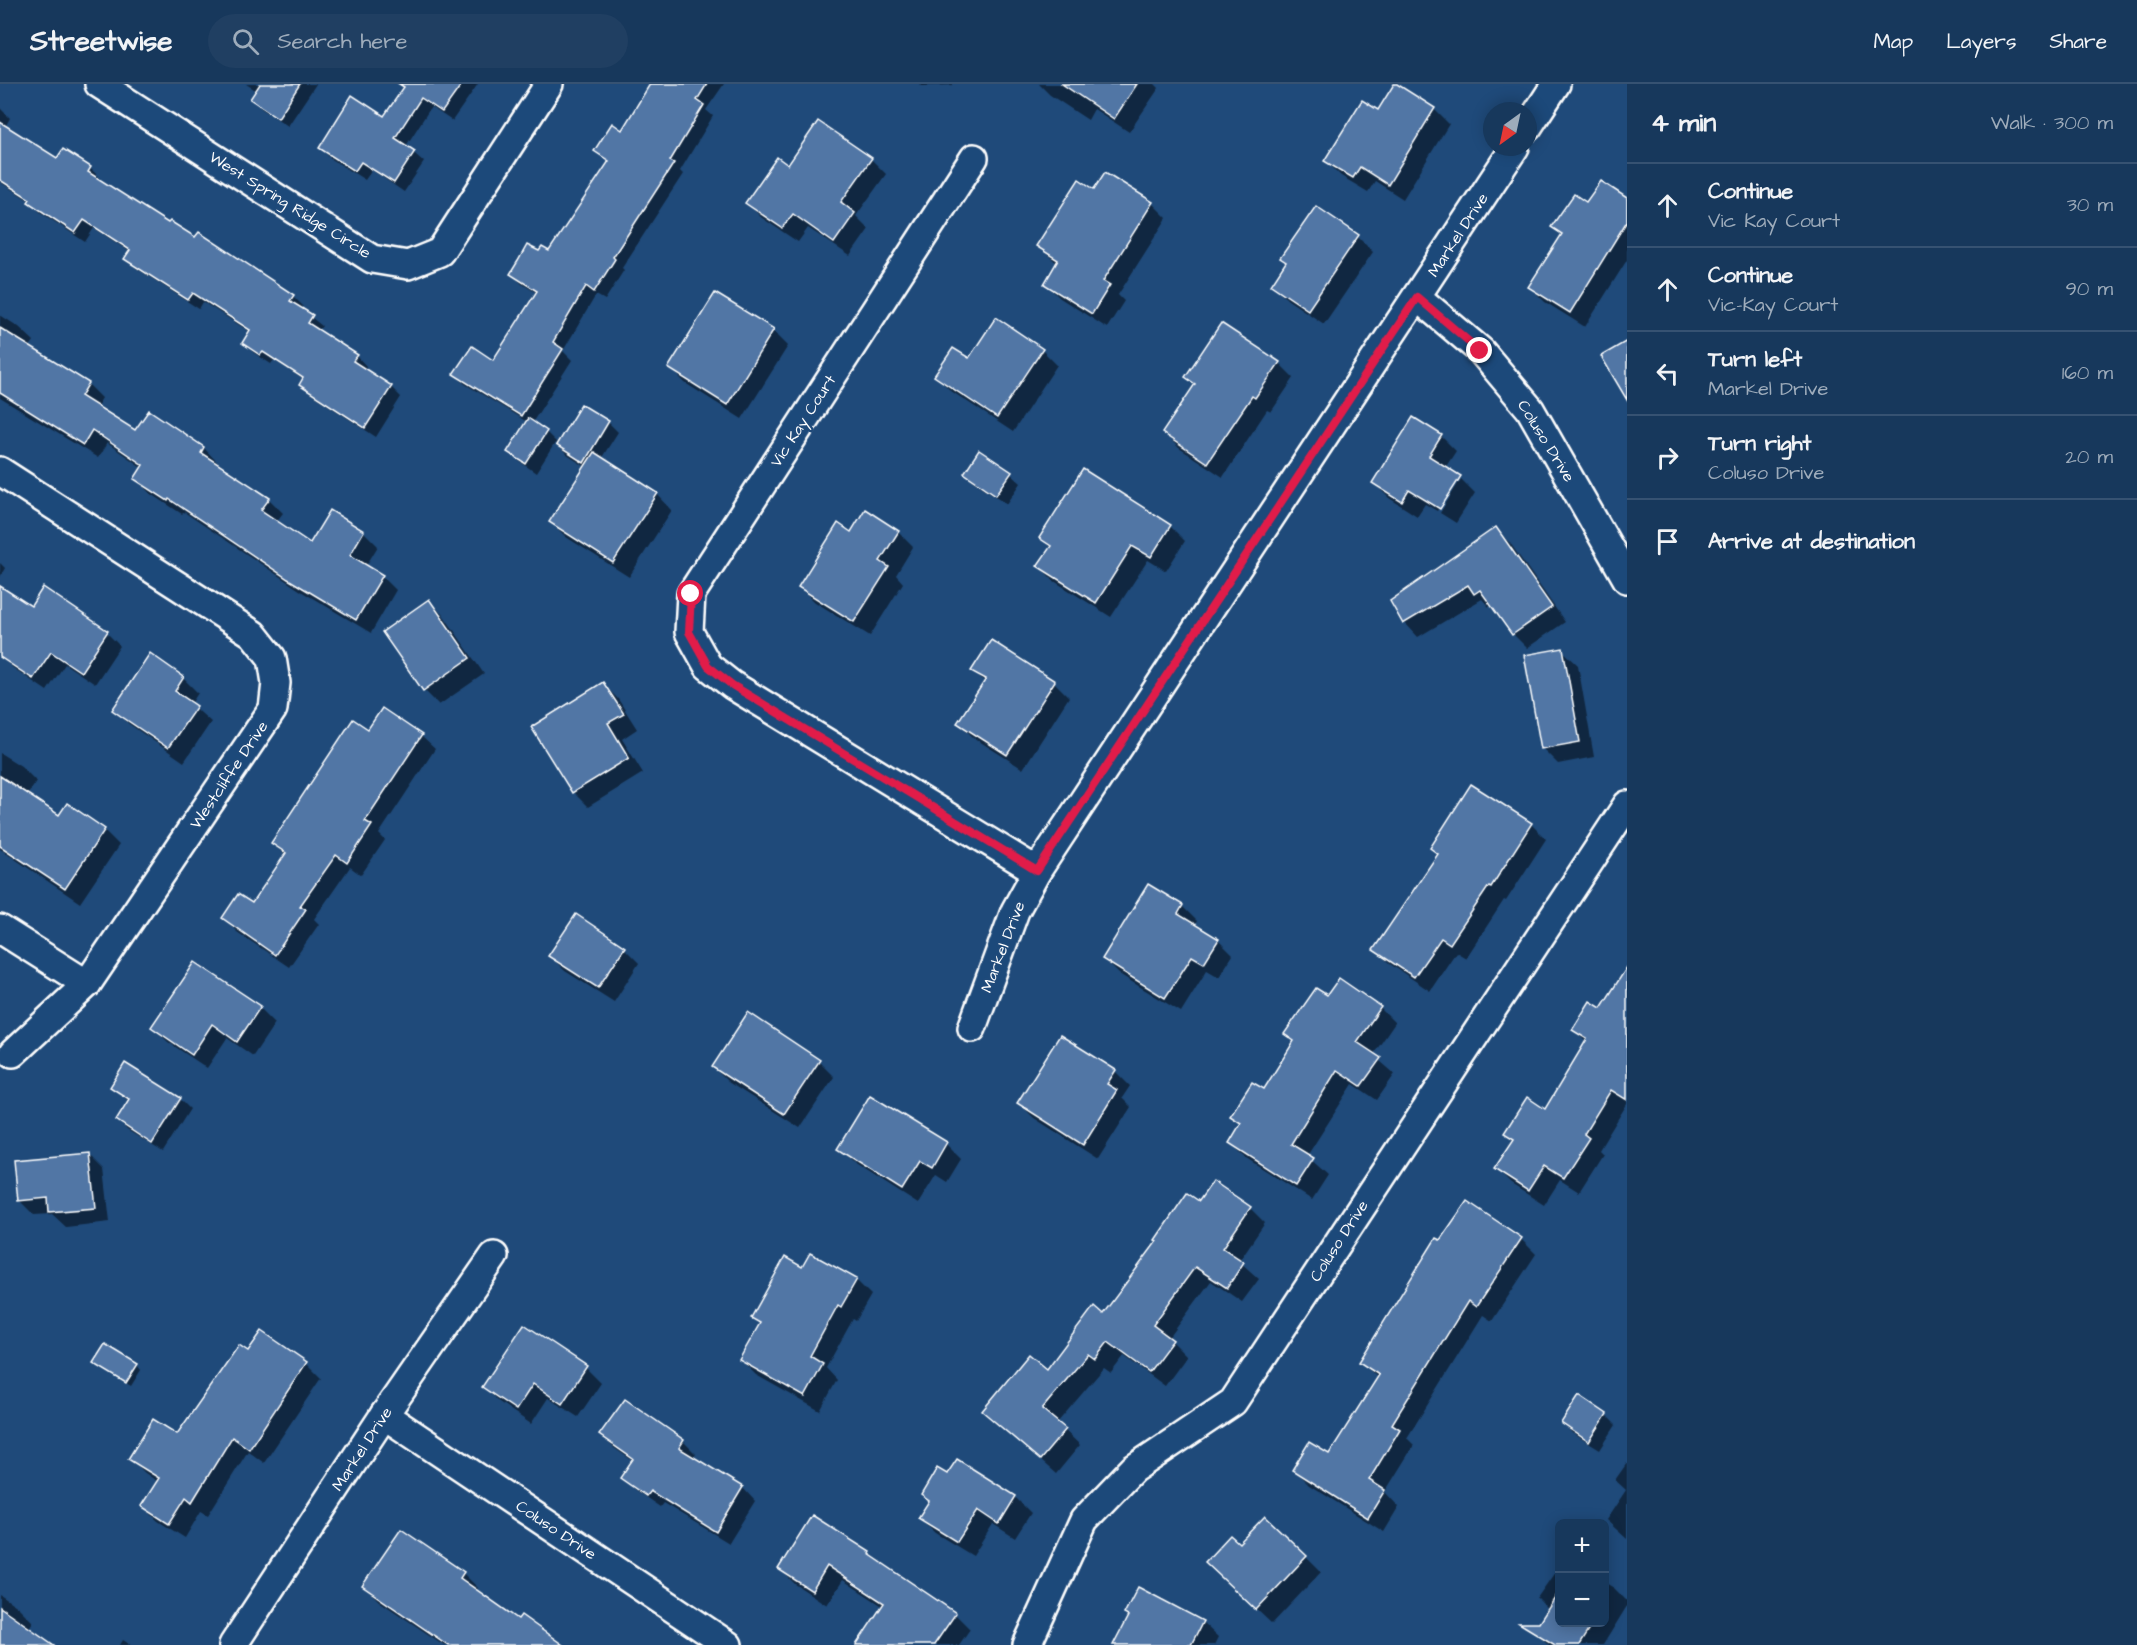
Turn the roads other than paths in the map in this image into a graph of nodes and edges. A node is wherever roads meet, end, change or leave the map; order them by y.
1 (549, 84) edge
2 (1556, 84) edge
3 (108, 86) edge
4 (1537, 113) edge
5 (1509, 156) edge
6 (974, 158) dead end
7 (1417, 297) junction
8 (0, 471) edge
9 (1627, 579) edge
10 (1627, 805) edge
11 (1037, 871) junction
12 (0, 929) edge
13 (87, 984) junction
14 (972, 1028) dead end
15 (13, 1053) dead end
16 (494, 1256) dead end
17 (384, 1414) junction
18 (233, 1645) edge
19 (728, 1645) edge
20 (1027, 1645) edge

1 - 3 street, West Spring Ridge Circle
2 - 4 street
5 - 7 street, Markel Drive
6 - 11 street, Vic Kay Court
7 - 9 street, Coluso Drive
7 - 11 street, Markel Drive
8 - 13 street, Westcliffe Drive
10 - 20 street, Coluso Drive
11 - 14 street, Markel Drive
12 - 13 street
13 - 15 street, Westcliffe Drive
16 - 17 street, Markel Drive
17 - 18 street, Markel Drive
17 - 19 street, Coluso Drive

